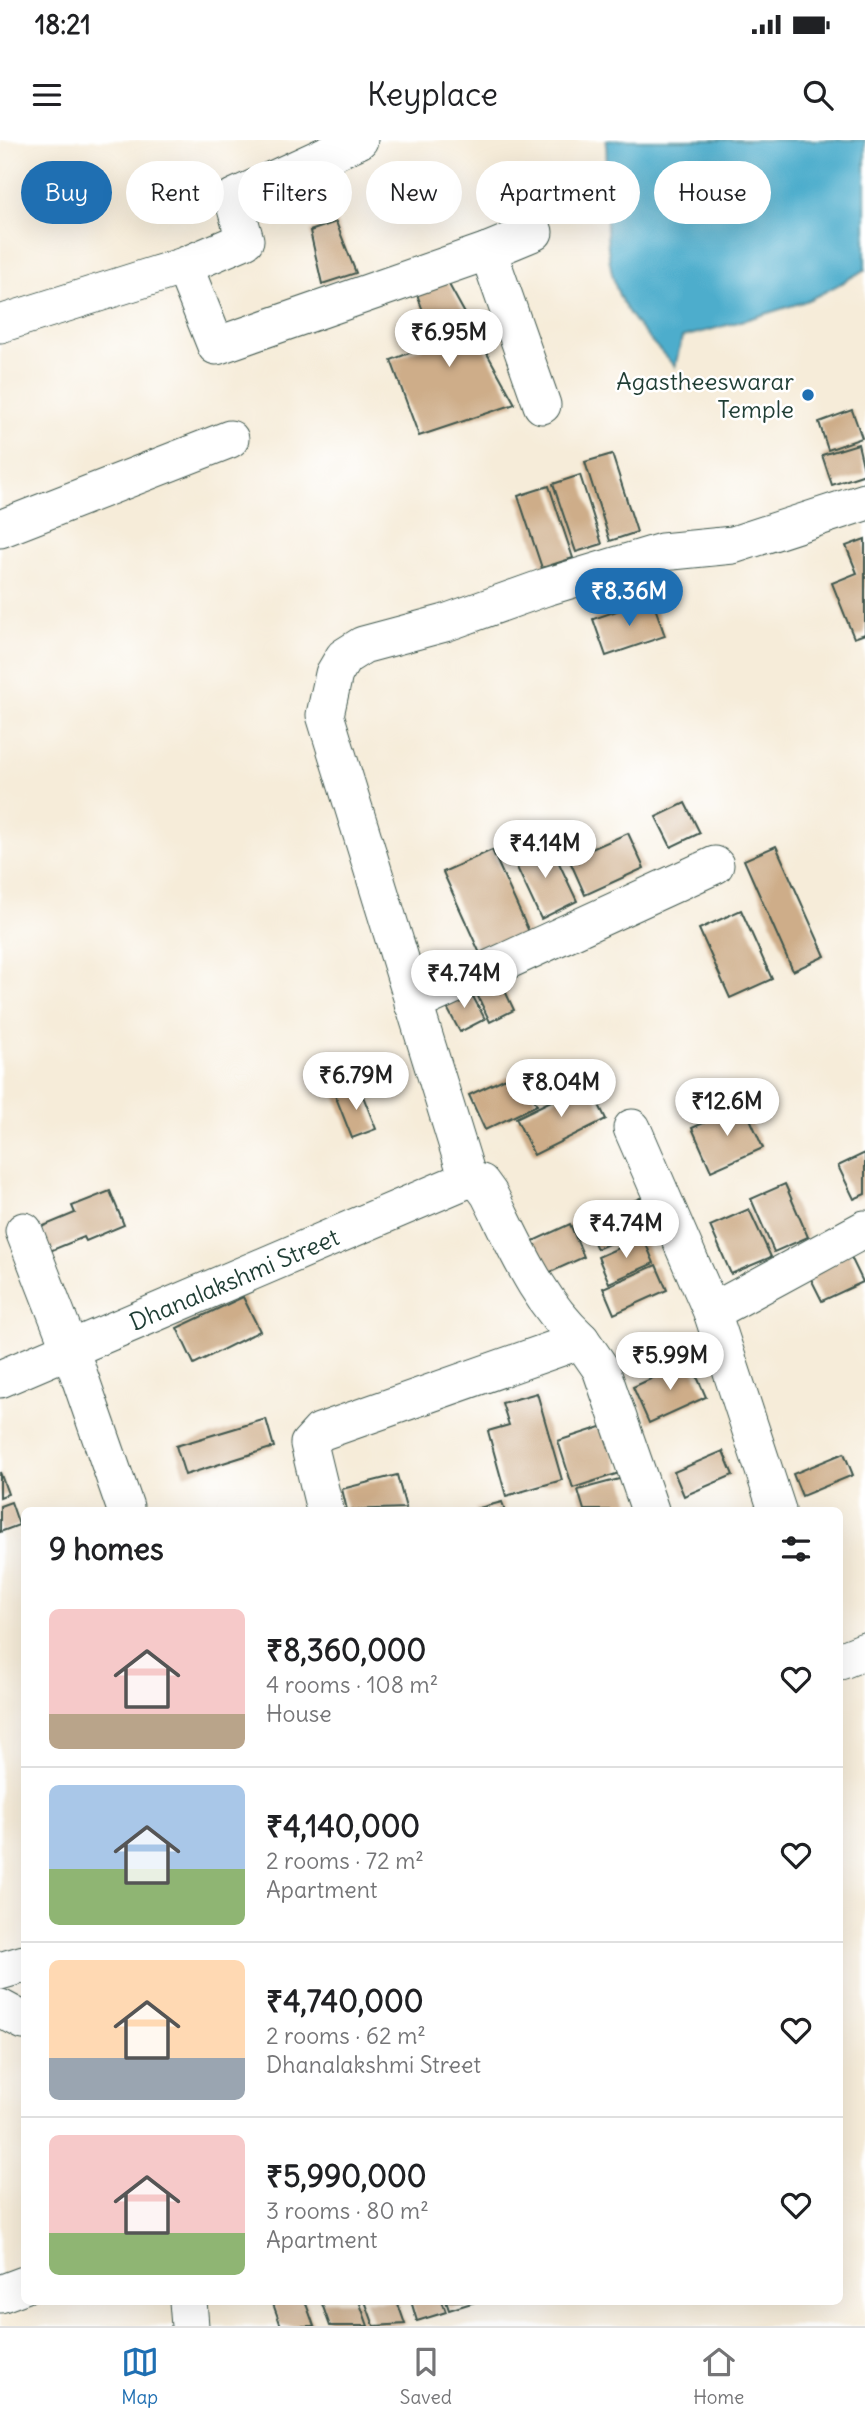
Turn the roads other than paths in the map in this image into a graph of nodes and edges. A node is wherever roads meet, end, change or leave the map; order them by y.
1 (359, 140) edge
2 (534, 232) dead end
3 (488, 251) junction
4 (184, 266) junction
5 (0, 324) edge
6 (542, 405) dead end
7 (230, 439) dead end
8 (865, 502) edge
9 (0, 529) edge
10 (715, 865) dead end
11 (413, 1004) junction
12 (632, 1128) dead end
13 (468, 1179) junction
14 (865, 1229) edge
15 (24, 1231) dead end
16 (712, 1312) junction
17 (581, 1340) junction
18 (70, 1349) junction
19 (0, 1379) edge
20 (125, 1507) dead end
21 (324, 1507) edge
22 (649, 1507) edge
23 (776, 1507) edge
24 (865, 1651) edge
25 (843, 1660) edge
26 (21, 1965) edge
27 (0, 1971) edge
28 (0, 2008) edge
29 (21, 2019) edge
30 (21, 2287) edge
31 (0, 2294) edge
32 (188, 2305) edge
33 (190, 2326) edge

1 - 4 street
2 - 3 street
3 - 4 street
3 - 6 street
4 - 5 street
7 - 9 street
8 - 11 street
10 - 11 street
11 - 13 street
12 - 16 street
13 - 17 street
13 - 18 street, Dhanalakshmi Street
14 - 16 street
15 - 18 street
16 - 23 street
17 - 21 street
17 - 22 street
18 - 19 street, Dhanalakshmi Street
18 - 20 street
24 - 25 street
26 - 27 street
28 - 29 street
30 - 31 street
32 - 33 street

